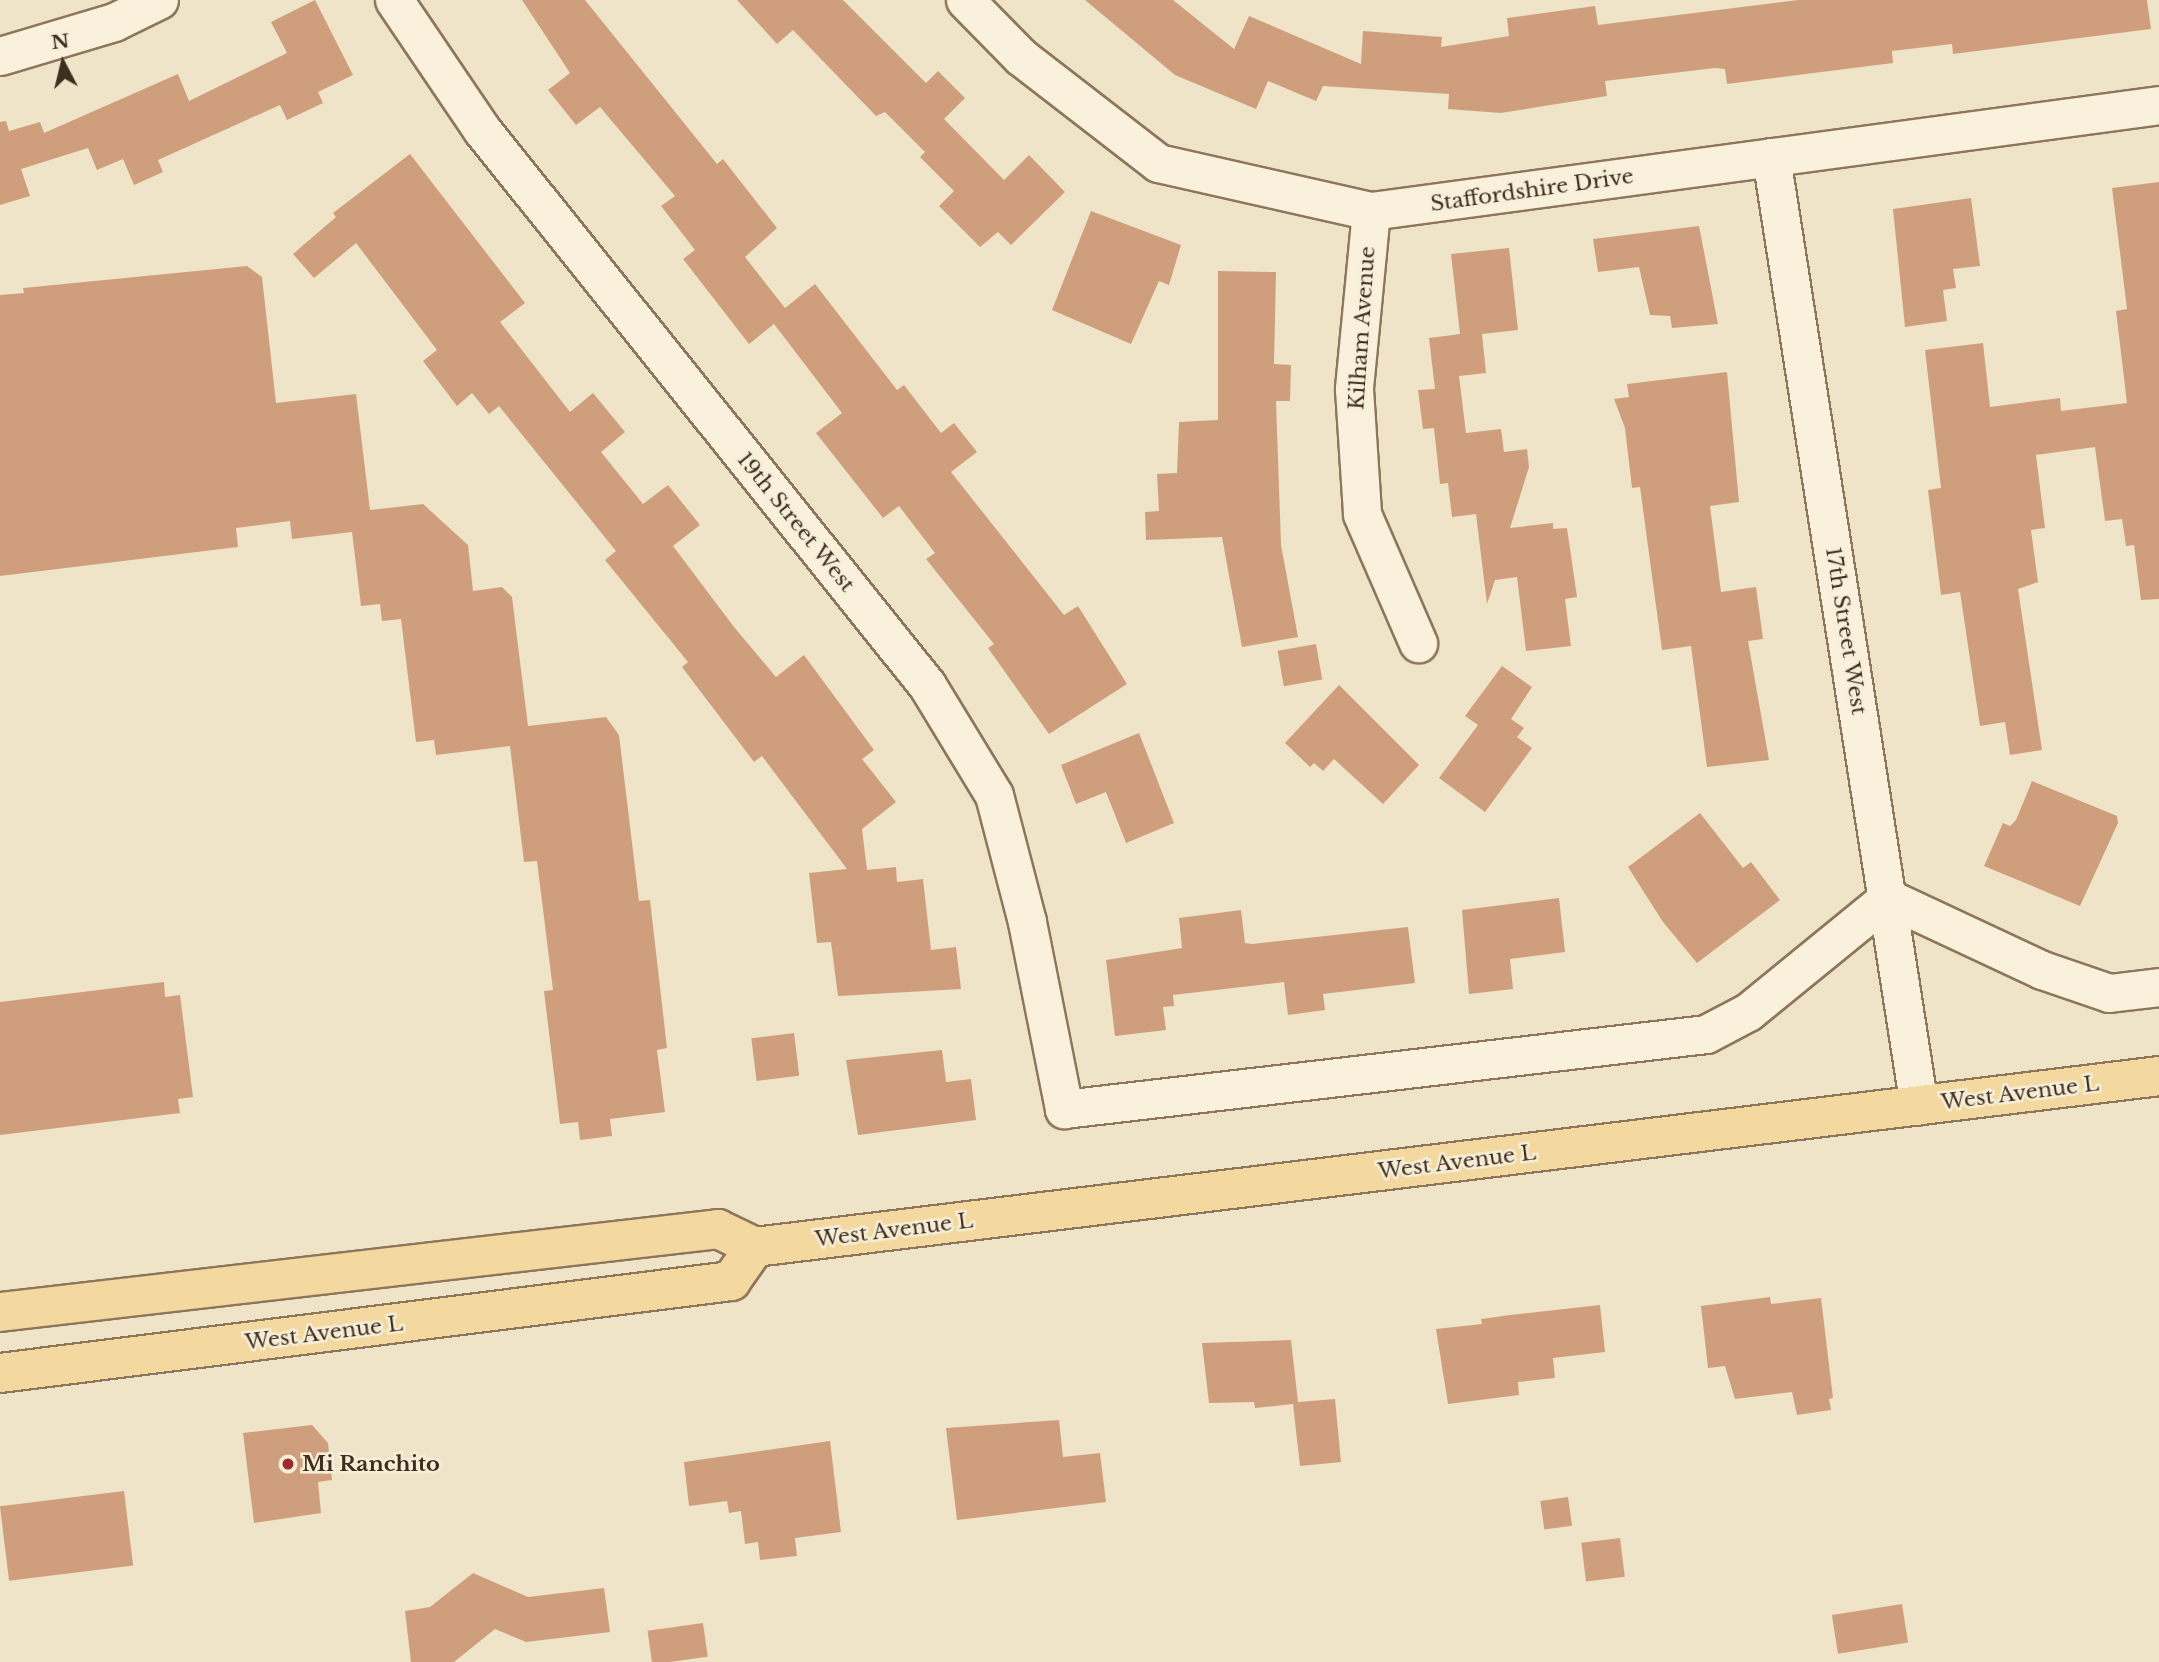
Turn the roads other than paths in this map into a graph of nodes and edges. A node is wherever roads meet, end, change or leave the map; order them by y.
1 (159, 0) edge
2 (394, 0) edge
3 (965, 0) edge
4 (0, 56) edge
5 (2159, 105) edge
6 (1772, 157) junction
7 (1371, 211) junction
8 (1418, 643) dead end
9 (1888, 898) junction
10 (2159, 987) edge
11 (2159, 1076) edge
12 (1919, 1106) junction
13 (755, 1247) junction
14 (0, 1312) edge
15 (0, 1373) edge

1 - 4 street
2 - 9 street, 19th Street West
3 - 7 street, Staffordshire Drive
5 - 6 street, Staffordshire Drive
6 - 7 street, Staffordshire Drive
6 - 9 street, 17th Street West
7 - 8 street, Kilham Avenue
9 - 10 street
9 - 12 street, 17th Street West
11 - 12 main road, West Avenue L
12 - 13 main road, West Avenue L
13 - 14 main road
13 - 15 main road, West Avenue L

